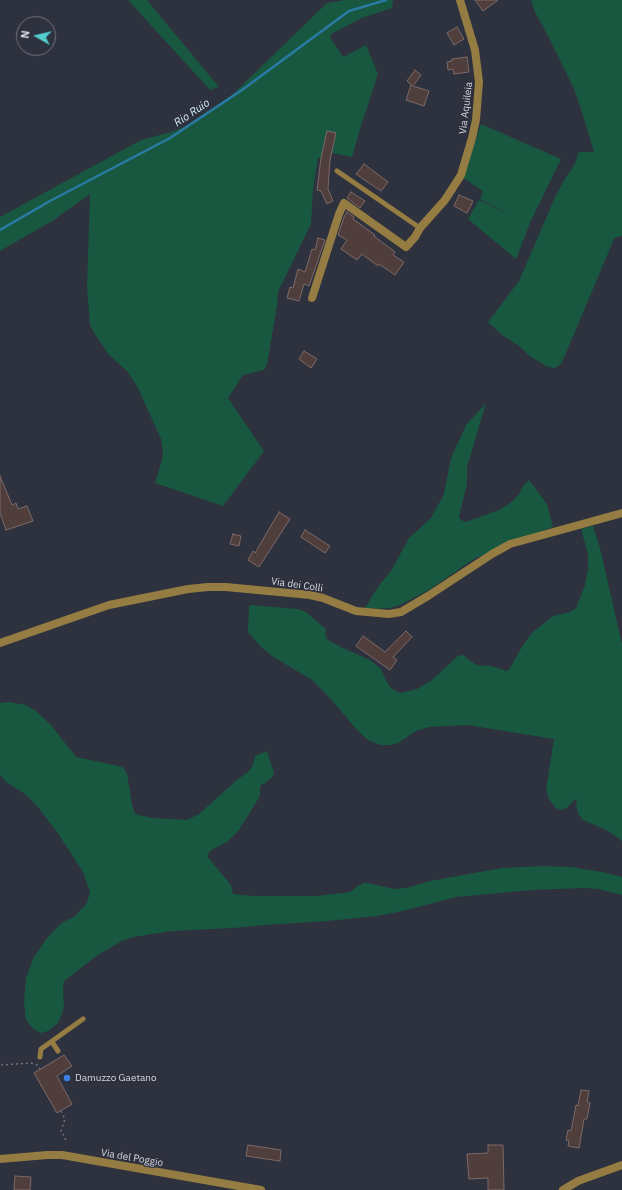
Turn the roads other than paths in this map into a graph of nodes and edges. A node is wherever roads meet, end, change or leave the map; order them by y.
1 (460, 0) edge
2 (336, 171) dead end
3 (420, 228) junction
4 (312, 298) dead end
5 (622, 513) edge
6 (0, 643) edge
7 (84, 1019) dead end
8 (52, 1042) junction
9 (58, 1051) dead end
10 (40, 1058) dead end
11 (0, 1159) edge
12 (622, 1165) edge
13 (261, 1190) edge
14 (563, 1190) edge

1 - 3 street, Via Aquileia
2 - 3 lane
3 - 4 street, Via Aquileia
5 - 6 street, Via dei Colli
7 - 8 lane
8 - 9 lane
8 - 10 lane
11 - 13 street, Via del Poggio
12 - 14 street

